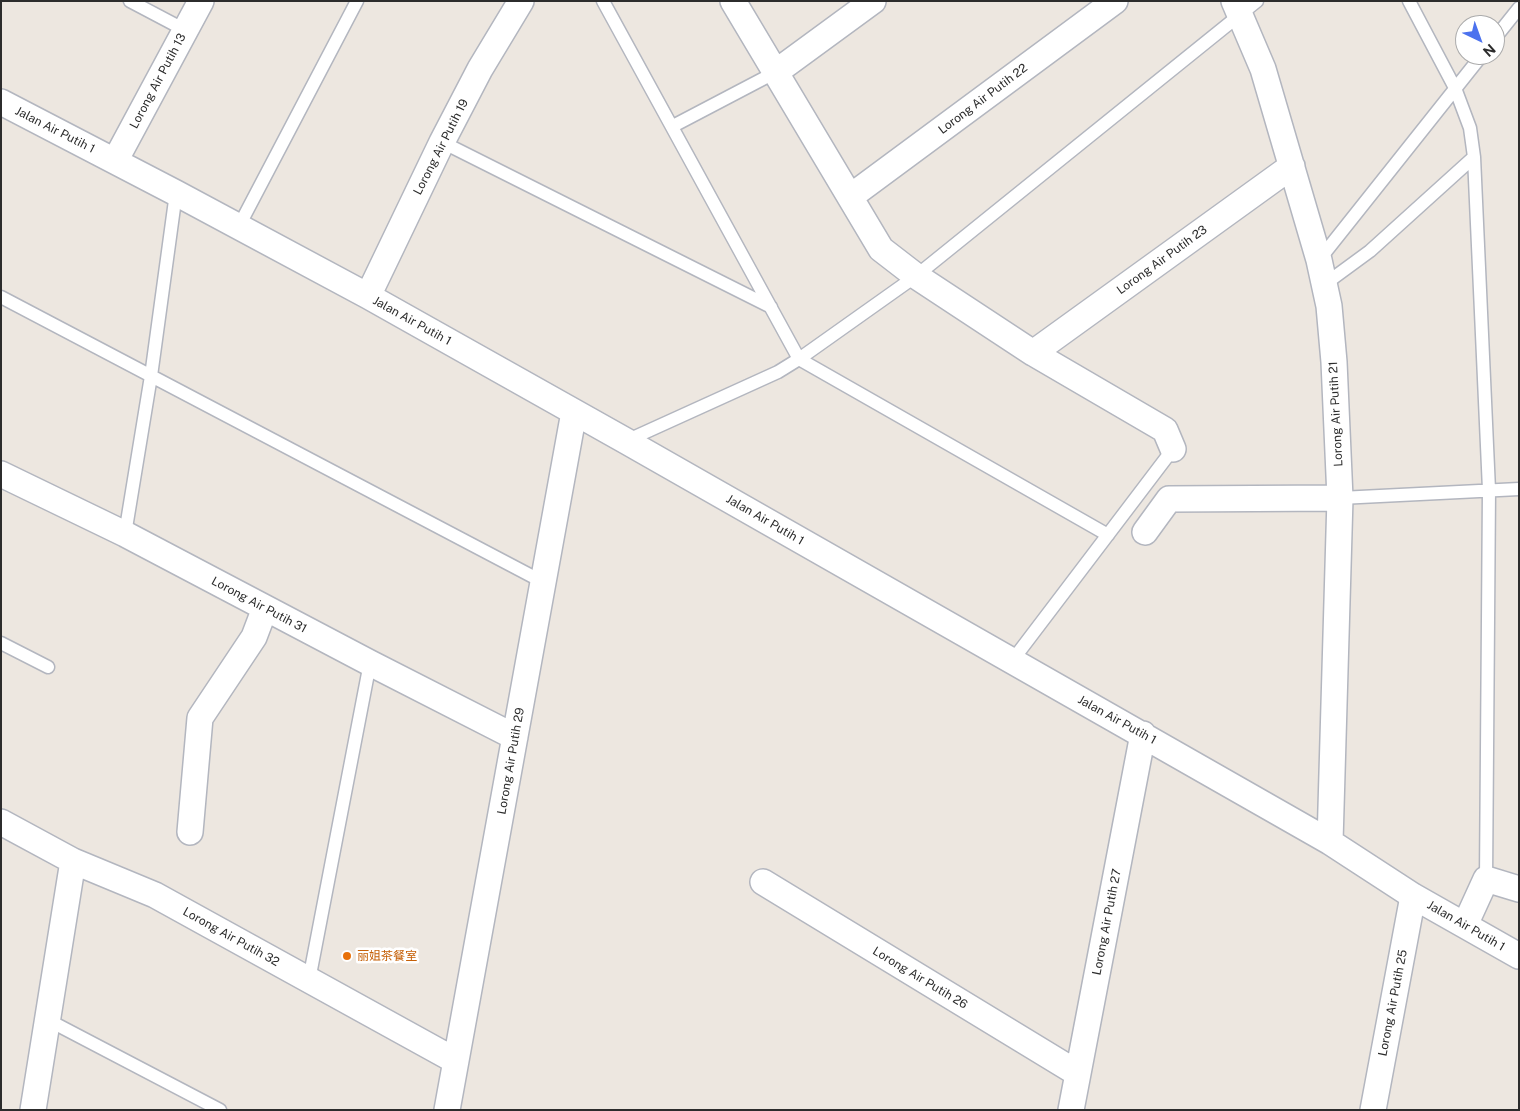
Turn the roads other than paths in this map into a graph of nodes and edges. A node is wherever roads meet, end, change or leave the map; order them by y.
1 (130, 1) edge
2 (201, 1) edge
3 (357, 1) edge
4 (521, 1) edge
5 (602, 1) edge
6 (733, 1) edge
7 (1116, 1) edge
8 (1409, 1) edge
9 (870, 2) edge
10 (1244, 6) edge
11 (1519, 8) edge
12 (1505, 26) edge
13 (185, 30) junction
14 (1474, 65) edge
15 (776, 72) junction
16 (1455, 88) junction
17 (1, 102) edge
18 (673, 126) junction
19 (442, 142) junction
20 (1474, 157) junction
21 (115, 161) junction
22 (1292, 166) junction
23 (176, 193) junction
24 (850, 198) junction
25 (238, 226) junction
26 (1319, 260) junction
27 (916, 276) junction
28 (1325, 284) junction
29 (368, 296) junction
30 (1, 297) edge
31 (771, 307) junction
32 (1033, 353) junction
33 (799, 359) junction
34 (151, 376) junction
35 (574, 412) junction
36 (626, 441) junction
37 (1173, 449) joint
38 (1, 474) edge
39 (1519, 489) edge
40 (1490, 490) junction
41 (1340, 498) junction
42 (1145, 532) dead end
43 (125, 534) junction
44 (1108, 535) junction
45 (543, 582) junction
46 (265, 608) junction
47 (1, 643) edge
48 (1012, 661) junction
49 (370, 663) junction
50 (48, 667) dead end
51 (1143, 734) junction
52 (515, 737) junction
53 (1, 822) edge
54 (190, 832) dead end
55 (1330, 842) junction
56 (73, 860) junction
57 (1486, 879) junction
58 (763, 882) dead end
59 (1519, 889) edge
60 (1414, 896) junction
61 (1465, 925) junction
62 (1519, 956) edge
63 (309, 980) junction
64 (48, 1020) junction
65 (456, 1061) junction
66 (1078, 1073) junction
67 (33, 1110) edge
68 (220, 1110) edge
69 (447, 1110) edge
70 (1071, 1110) edge
71 (1373, 1110) edge

1 - 13 lane
2 - 13 street, Lorong Air Putih 13
3 - 25 lane
4 - 19 street, Lorong Air Putih 19
5 - 18 lane
6 - 15 street
7 - 24 street, Lorong Air Putih 22
8 - 16 lane
9 - 15 street
10 - 22 street, Lorong Air Putih 21
10 - 27 lane
11 - 12 lane
13 - 21 street, Lorong Air Putih 13
14 - 16 lane
15 - 18 lane
15 - 24 street
16 - 20 lane
16 - 26 lane
17 - 21 street, Jalan Air Putih 1
18 - 31 lane
19 - 29 street, Lorong Air Putih 19
19 - 31 lane
20 - 28 lane
20 - 40 lane
21 - 23 street, Jalan Air Putih 1
22 - 26 street, Lorong Air Putih 21
22 - 32 street, Lorong Air Putih 23
23 - 25 street, Jalan Air Putih 1
23 - 34 lane
24 - 27 street
25 - 29 street, Jalan Air Putih 1
26 - 28 street, Lorong Air Putih 21
27 - 32 street
27 - 33 lane
28 - 41 street, Lorong Air Putih 21
29 - 35 street, Jalan Air Putih 1
30 - 34 lane
31 - 33 lane
32 - 37 street
33 - 36 lane
33 - 44 lane
34 - 43 lane
34 - 45 lane
35 - 36 street, Jalan Air Putih 1
35 - 45 street, Lorong Air Putih 29
36 - 48 street, Jalan Air Putih 1
37 - 44 lane
38 - 43 street, Lorong Air Putih 31
39 - 40 lane
40 - 41 lane
40 - 57 lane
41 - 42 street
41 - 55 street, Lorong Air Putih 21
43 - 46 street, Lorong Air Putih 31
44 - 48 lane
45 - 52 street, Lorong Air Putih 29
46 - 49 street, Lorong Air Putih 31
46 - 54 street
47 - 50 lane
48 - 51 street, Jalan Air Putih 1
49 - 52 street, Lorong Air Putih 31
49 - 63 lane
51 - 55 street, Jalan Air Putih 1
51 - 66 street, Lorong Air Putih 27
52 - 65 street, Lorong Air Putih 29
53 - 56 street, Lorong Air Putih 32
55 - 60 street, Jalan Air Putih 1
56 - 63 street, Lorong Air Putih 32
56 - 64 street
57 - 59 street
57 - 61 street
58 - 66 street, Lorong Air Putih 26
60 - 61 street, Jalan Air Putih 1
60 - 71 street, Lorong Air Putih 25
61 - 62 street, Jalan Air Putih 1
63 - 65 street, Lorong Air Putih 32
64 - 67 street
64 - 68 lane
65 - 69 street, Lorong Air Putih 29
66 - 70 street, Lorong Air Putih 27

